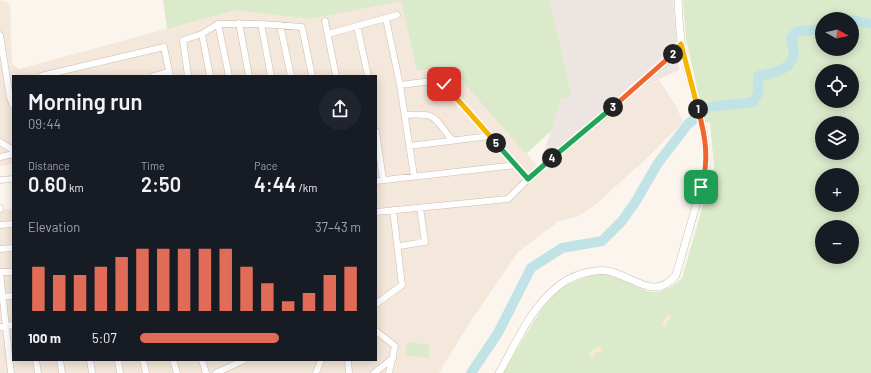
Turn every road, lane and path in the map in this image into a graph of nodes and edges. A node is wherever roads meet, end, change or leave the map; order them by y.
1 (678, 0) edge
2 (397, 15) dead end
3 (386, 19) junction
4 (325, 21) dead end
5 (239, 23) junction
6 (218, 24) junction
7 (261, 24) junction
8 (280, 25) junction
9 (357, 26) junction
10 (202, 34) junction
11 (328, 34) junction
12 (0, 35) edge
13 (681, 44) junction
14 (2, 66) edge
15 (170, 74) edge
16 (45, 75) edge
17 (188, 75) edge
18 (210, 75) edge
19 (229, 75) edge
20 (249, 75) edge
21 (271, 75) edge
22 (291, 75) edge
23 (312, 75) edge
24 (336, 75) edge
25 (368, 75) edge
26 (400, 85) junction
27 (12, 103) edge
28 (405, 115) junction
29 (490, 136) junction
30 (377, 138) edge
31 (452, 140) junction
32 (0, 142) edge
33 (409, 146) junction
34 (12, 149) edge
35 (12, 154) edge
36 (0, 157) edge
37 (516, 165) junction
38 (414, 176) junction
39 (12, 179) edge
40 (528, 179) junction
41 (0, 180) edge
42 (383, 180) junction
43 (377, 181) edge
44 (420, 208) junction
45 (393, 210) junction
46 (377, 212) edge
47 (12, 224) edge
48 (0, 225) edge
49 (399, 246) junction
50 (12, 248) edge
51 (0, 249) edge
52 (0, 272) edge
53 (12, 272) edge
54 (12, 296) edge
55 (1, 297) edge
56 (377, 303) edge
57 (3, 326) edge
58 (377, 332) edge
59 (393, 358) junction
60 (36, 361) edge
61 (60, 361) edge
62 (90, 361) edge
63 (118, 361) edge
64 (143, 361) edge
65 (173, 361) edge
66 (202, 361) edge
67 (242, 361) edge
68 (321, 361) edge
69 (348, 361) edge
70 (11, 373) edge
71 (38, 373) edge
72 (62, 373) edge
73 (92, 373) edge
74 (120, 373) edge
75 (146, 373) edge
76 (177, 373) edge
77 (206, 373) edge
78 (216, 373) edge
79 (316, 373) edge
80 (349, 373) edge
81 (374, 373) edge
82 (389, 373) edge
83 (499, 373) edge

1 - 13 street
2 - 3 street
3 - 9 street
3 - 26 street
4 - 11 street
5 - 6 street
5 - 7 street
5 - 20 street
6 - 10 street
6 - 19 street
7 - 8 street
7 - 21 street
8 - 22 street
8 - 23 street
9 - 11 street
9 - 25 street
10 - 17 street
10 - 18 street
11 - 24 street
12 - 14 street
13 - 40 street
13 - 83 street
14 - 27 street
15 - 16 street
26 - 28 street
26 - 29 street
28 - 31 street
28 - 33 street
29 - 31 street
29 - 37 street
30 - 42 street
31 - 33 street
32 - 34 street
33 - 38 street
35 - 36 street
37 - 38 street
37 - 40 street
38 - 42 street
39 - 41 street
40 - 44 street
42 - 43 street
44 - 45 street
44 - 49 street
45 - 46 street
45 - 49 street
47 - 48 street
49 - 56 street
50 - 51 street
52 - 53 street
52 - 55 street
54 - 55 street
55 - 57 street
57 - 70 street
58 - 59 street
59 - 81 street
59 - 82 street
60 - 71 street
61 - 72 street
62 - 73 street
63 - 74 street
64 - 75 street
65 - 76 street
66 - 77 street
67 - 78 street
68 - 79 street
69 - 80 street

